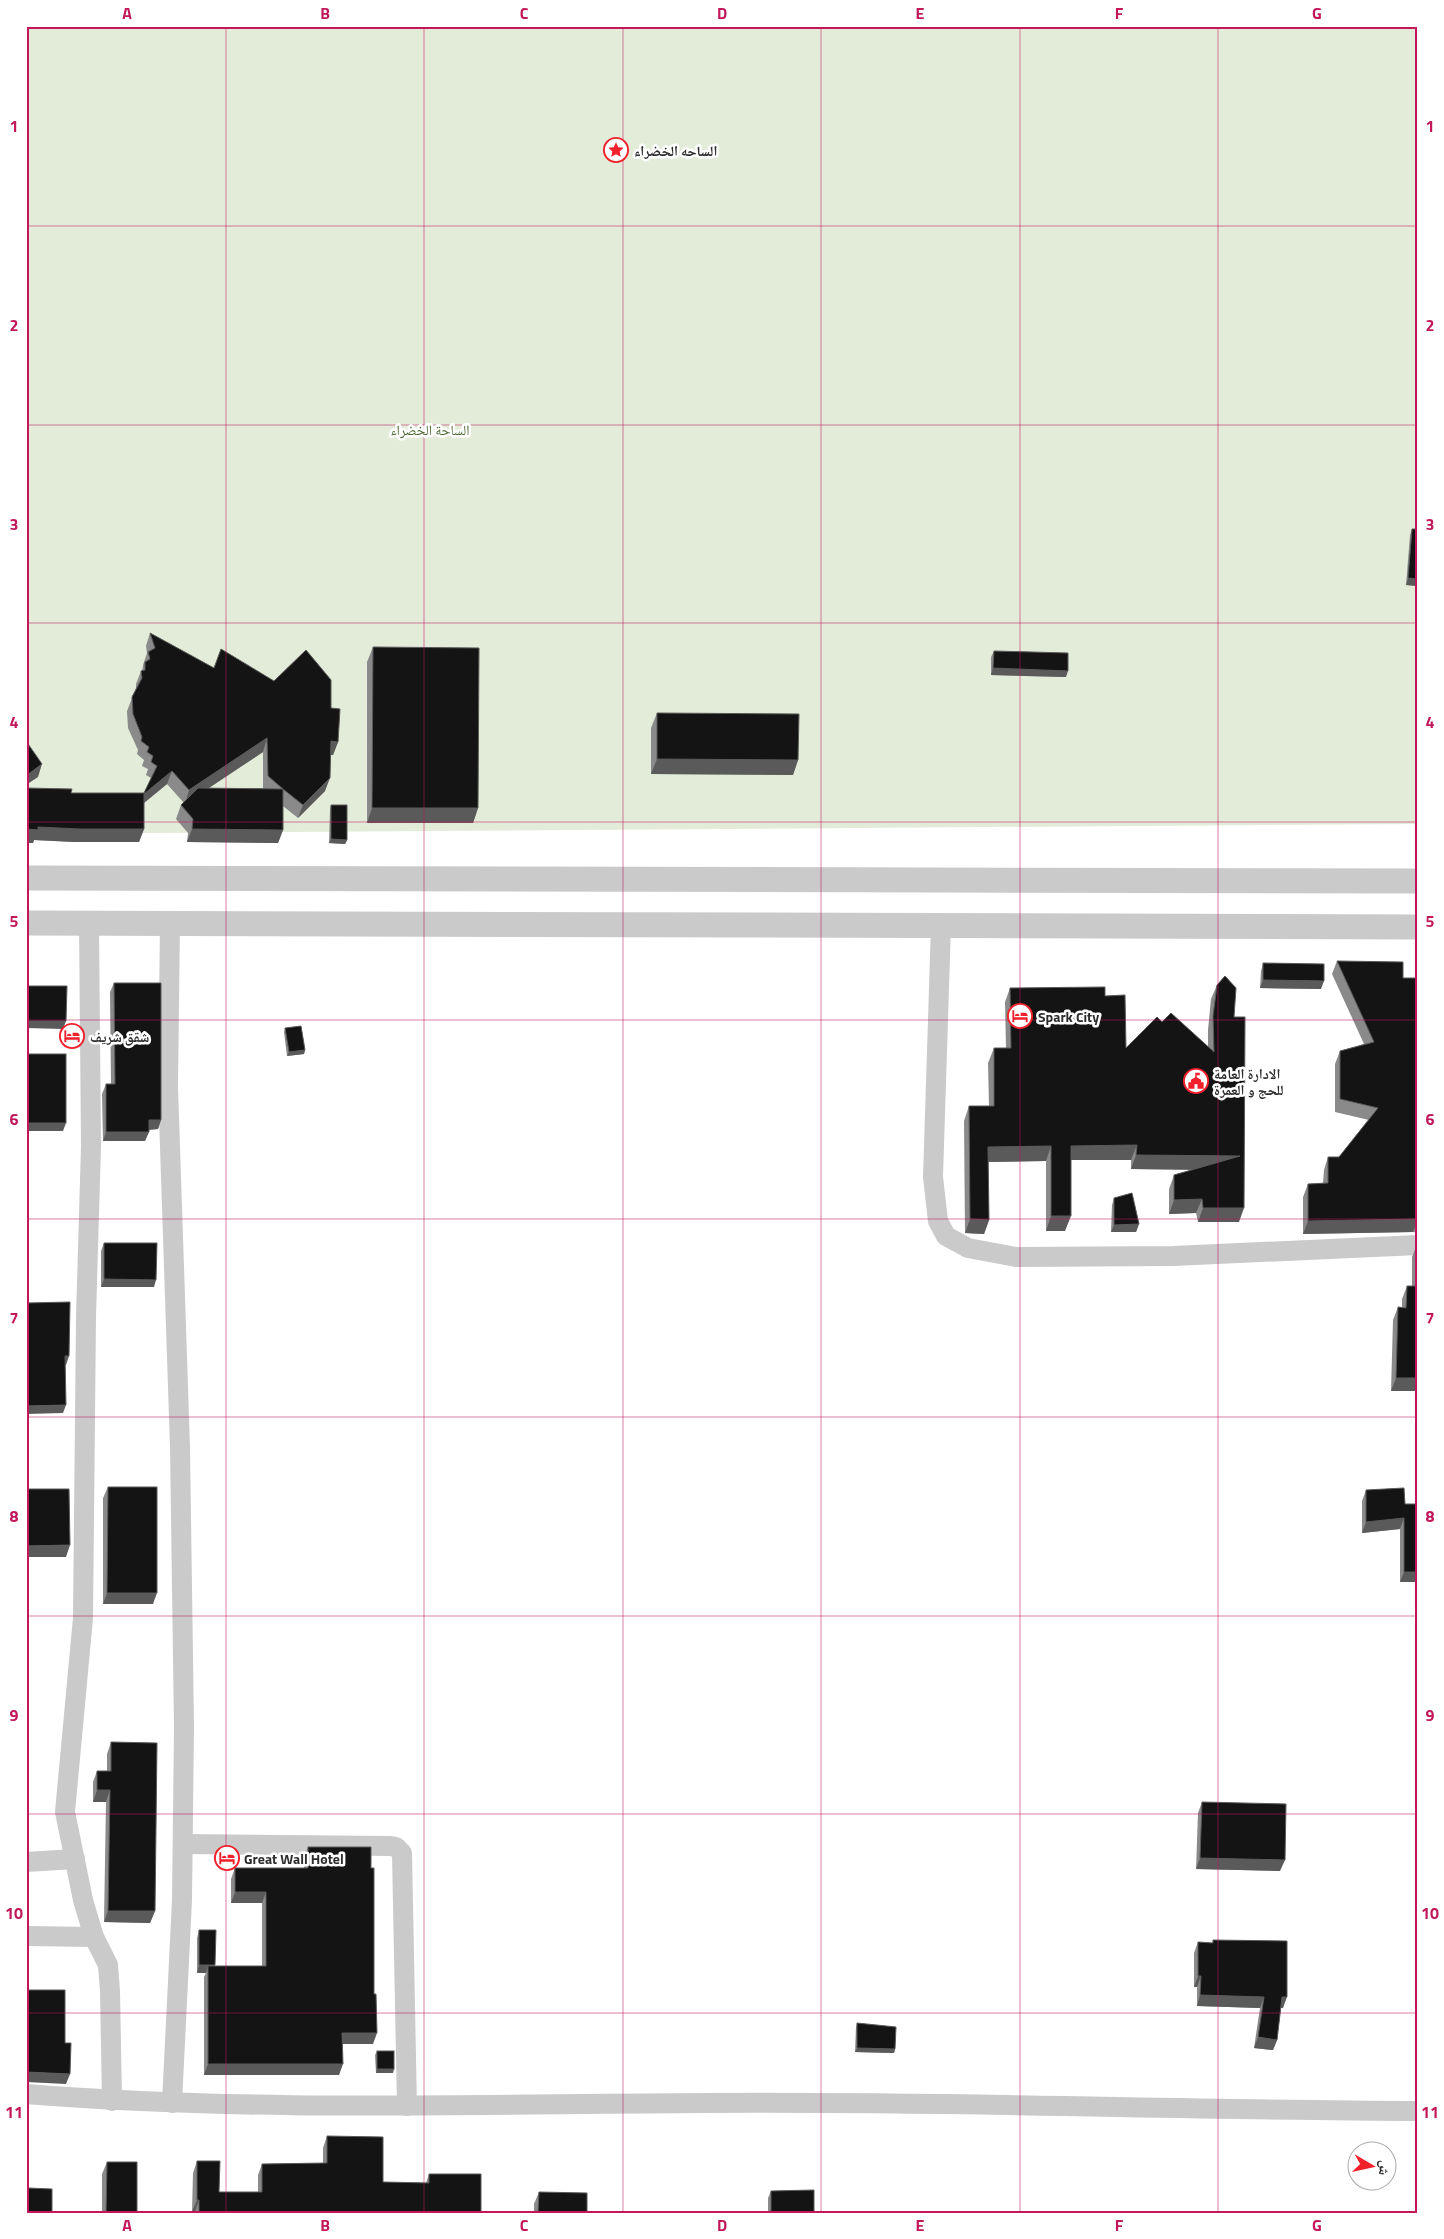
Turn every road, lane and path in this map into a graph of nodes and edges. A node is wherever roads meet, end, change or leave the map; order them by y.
1 (26, 878) edge
2 (1418, 881) edge
3 (26, 923) edge
4 (88, 923) junction
5 (170, 923) junction
6 (941, 925) junction
7 (1418, 927) edge
8 (1418, 1245) edge
9 (184, 1844) junction
10 (75, 1859) junction
11 (26, 1862) edge
12 (26, 1936) edge
13 (94, 1937) junction
14 (26, 2094) edge
15 (112, 2101) junction
16 (172, 2103) junction
17 (407, 2106) junction
18 (1418, 2111) edge

1 - 2 street
3 - 4 street
4 - 5 street
4 - 10 street
5 - 6 street
5 - 9 street
6 - 7 street
6 - 8 street
9 - 16 street
9 - 17 street
10 - 11 street
10 - 13 street
12 - 13 street
13 - 15 street
14 - 15 street
15 - 16 street
16 - 17 street
17 - 18 street

